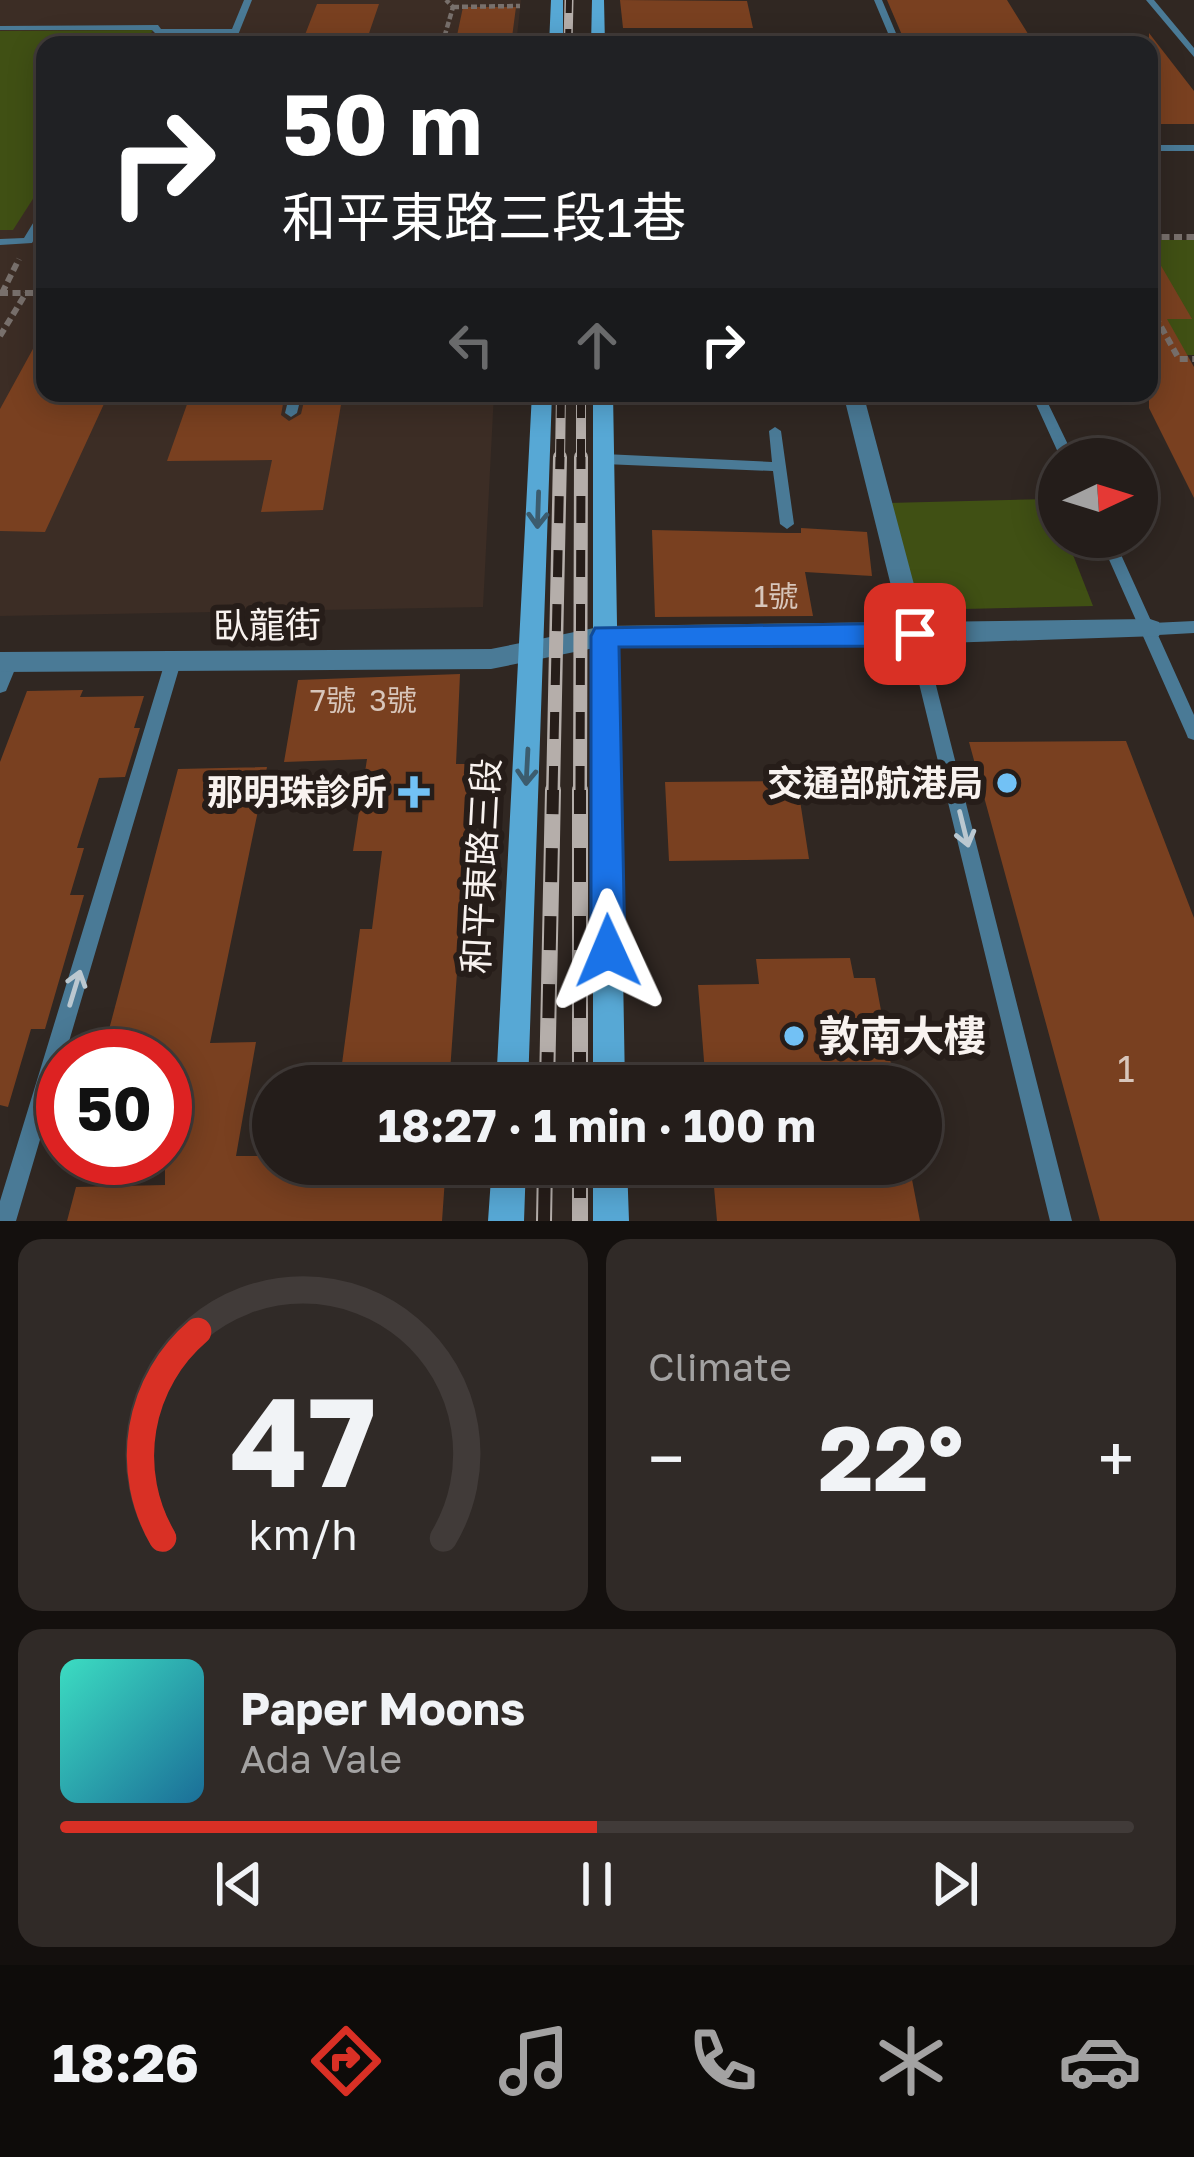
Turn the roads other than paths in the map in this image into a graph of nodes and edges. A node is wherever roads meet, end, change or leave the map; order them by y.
1 (248, 0) edge
2 (557, 0) edge
3 (598, 0) edge
4 (878, 0) edge
5 (1150, 0) edge
6 (0, 28) edge
7 (236, 31) junction
8 (234, 36) edge
9 (556, 36) edge
10 (598, 36) edge
11 (893, 36) edge
12 (1194, 54) edge
13 (1158, 148) edge
14 (1194, 148) edge
15 (36, 227) edge
16 (0, 242) edge
17 (294, 402) edge
18 (542, 402) edge
19 (603, 402) edge
20 (856, 402) edge
21 (1041, 402) edge
22 (291, 413) dead end
23 (776, 431) dead end
24 (1059, 438) edge
25 (604, 459) junction
26 (779, 467) junction
27 (787, 524) dead end
28 (1116, 558) edge
29 (1194, 627) edge
30 (1150, 629) junction
31 (915, 634) junction
32 (604, 636) junction
33 (533, 650) junction
34 (173, 662) junction
35 (3, 670) edge
36 (1194, 733) edge
37 (513, 1065) edge
38 (609, 1065) edge
39 (507, 1185) edge
40 (610, 1185) edge
41 (5, 1221) edge
42 (506, 1221) edge
43 (611, 1221) edge
44 (1061, 1221) edge

1 - 7 lane
2 - 9 main road
3 - 10 main road
4 - 11 lane
5 - 12 lane
6 - 7 lane
7 - 8 lane
13 - 14 lane
15 - 16 lane
17 - 22 lane
18 -> 33 main road, 和平東路三段
19 - 25 main road
20 - 31 street
21 - 24 lane
23 - 26 lane
25 - 26 lane
25 - 32 main road
26 - 27 lane
28 - 30 lane
29 - 30 lane
30 - 31 street, 臥龍街
30 - 36 lane
31 - 32 street, 臥龍街
31 -> 44 lane
32 - 33 street, 臥龍街
32 - 38 main road
33 - 34 street, 臥龍街
33 -> 37 main road, 和平東路三段
34 - 35 street, 臥龍街
41 -> 34 lane
39 - 42 main road
40 - 43 main road

